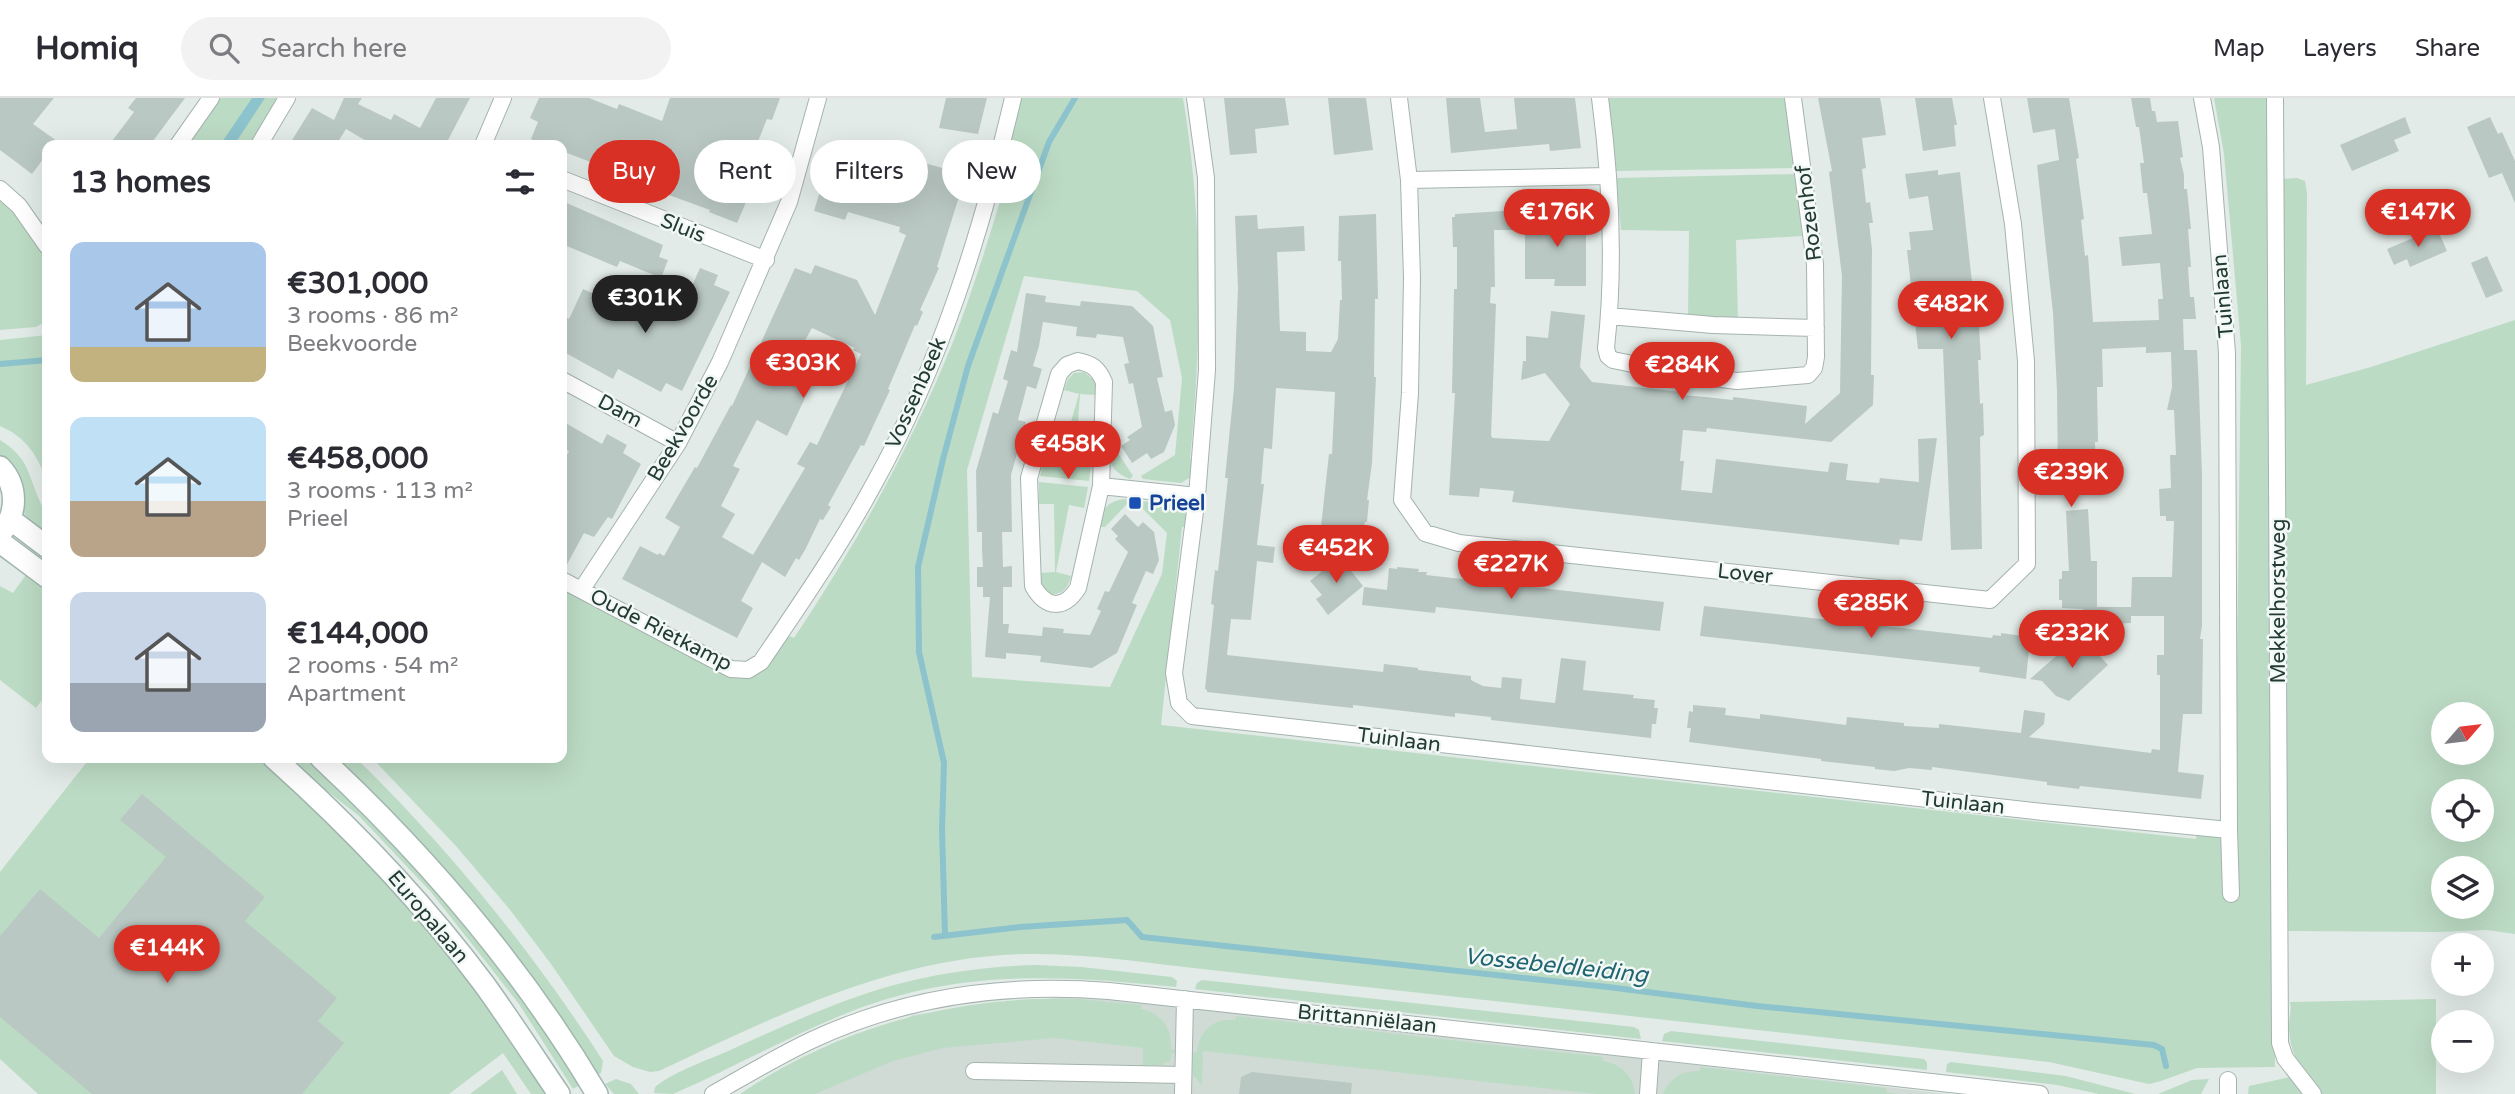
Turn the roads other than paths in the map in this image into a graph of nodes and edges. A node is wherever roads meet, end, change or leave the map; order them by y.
1 (211, 98) edge
2 (287, 98) edge
3 (503, 98) edge
4 (818, 98) edge
5 (1013, 98) edge
6 (1195, 98) edge
7 (1399, 98) edge
8 (1600, 98) edge
9 (1793, 98) edge
10 (1992, 98) edge
11 (2202, 98) edge
12 (2275, 98) edge
13 (182, 140) edge
14 (262, 140) edge
15 (485, 140) edge
16 (1607, 176) junction
17 (1409, 180) junction
18 (567, 181) edge
19 (0, 189) edge
20 (42, 239) edge
21 (766, 260) junction
22 (1609, 316) junction
23 (1816, 328) junction
24 (567, 383) edge
25 (678, 443) junction
26 (0, 467) edge
27 (1101, 485) junction
28 (1197, 496) junction
29 (5, 526) edge
30 (0, 542) edge
31 (42, 544) edge
32 (42, 573) edge
33 (567, 582) edge
34 (582, 589) junction
35 (761, 662) joint
36 (279, 763) edge
37 (326, 763) edge
38 (2229, 830) junction
39 (2231, 894) dead end
40 (1185, 999) junction
41 (1651, 1051) junction
42 (974, 1071) dead end
43 (1183, 1075) junction
44 (1935, 1088) edge
45 (559, 1094) edge
46 (597, 1094) edge
47 (713, 1094) edge
48 (1183, 1094) edge
49 (1648, 1094) edge
50 (2040, 1094) edge
51 (2313, 1094) edge

1 - 13 street
2 - 14 street
3 - 15 street
4 - 21 street, Beekvoorde
5 - 35 street, Vossenbeek
6 - 28 street, Tuinlaan
7 - 17 street, Lover
8 - 16 street, Rozenhof
9 - 23 street, Rozenhof
10 - 17 street, Lover
11 - 38 street, Tuinlaan
12 - 51 street, Mekkelhorstweg
16 - 17 street
16 - 22 street, Rozenhof
18 - 21 street, Sluis
19 - 20 street
21 - 25 street, Beekvoorde
22 - 23 street
22 - 23 street, Rozenhof
24 - 25 street, Dam
25 - 34 street, Beekvoorde
26 - 29 street
27 - 27 street
27 - 28 street
28 - 38 street, Tuinlaan
29 - 31 street
30 - 32 street
33 - 34 street, Oude Rietkamp
34 - 35 street, Oude Rietkamp
36 - 45 street, Europalaan
37 - 46 street, Europalaan
38 - 39 street, Tuinlaan
40 - 41 street, Brittanniëlaan
40 - 43 street
40 - 47 street, Brittanniëlaan
41 - 44 street, Brittanniëlaan
41 - 49 street
42 - 43 street
43 - 48 street
44 - 50 street, Brittanniëlaan

